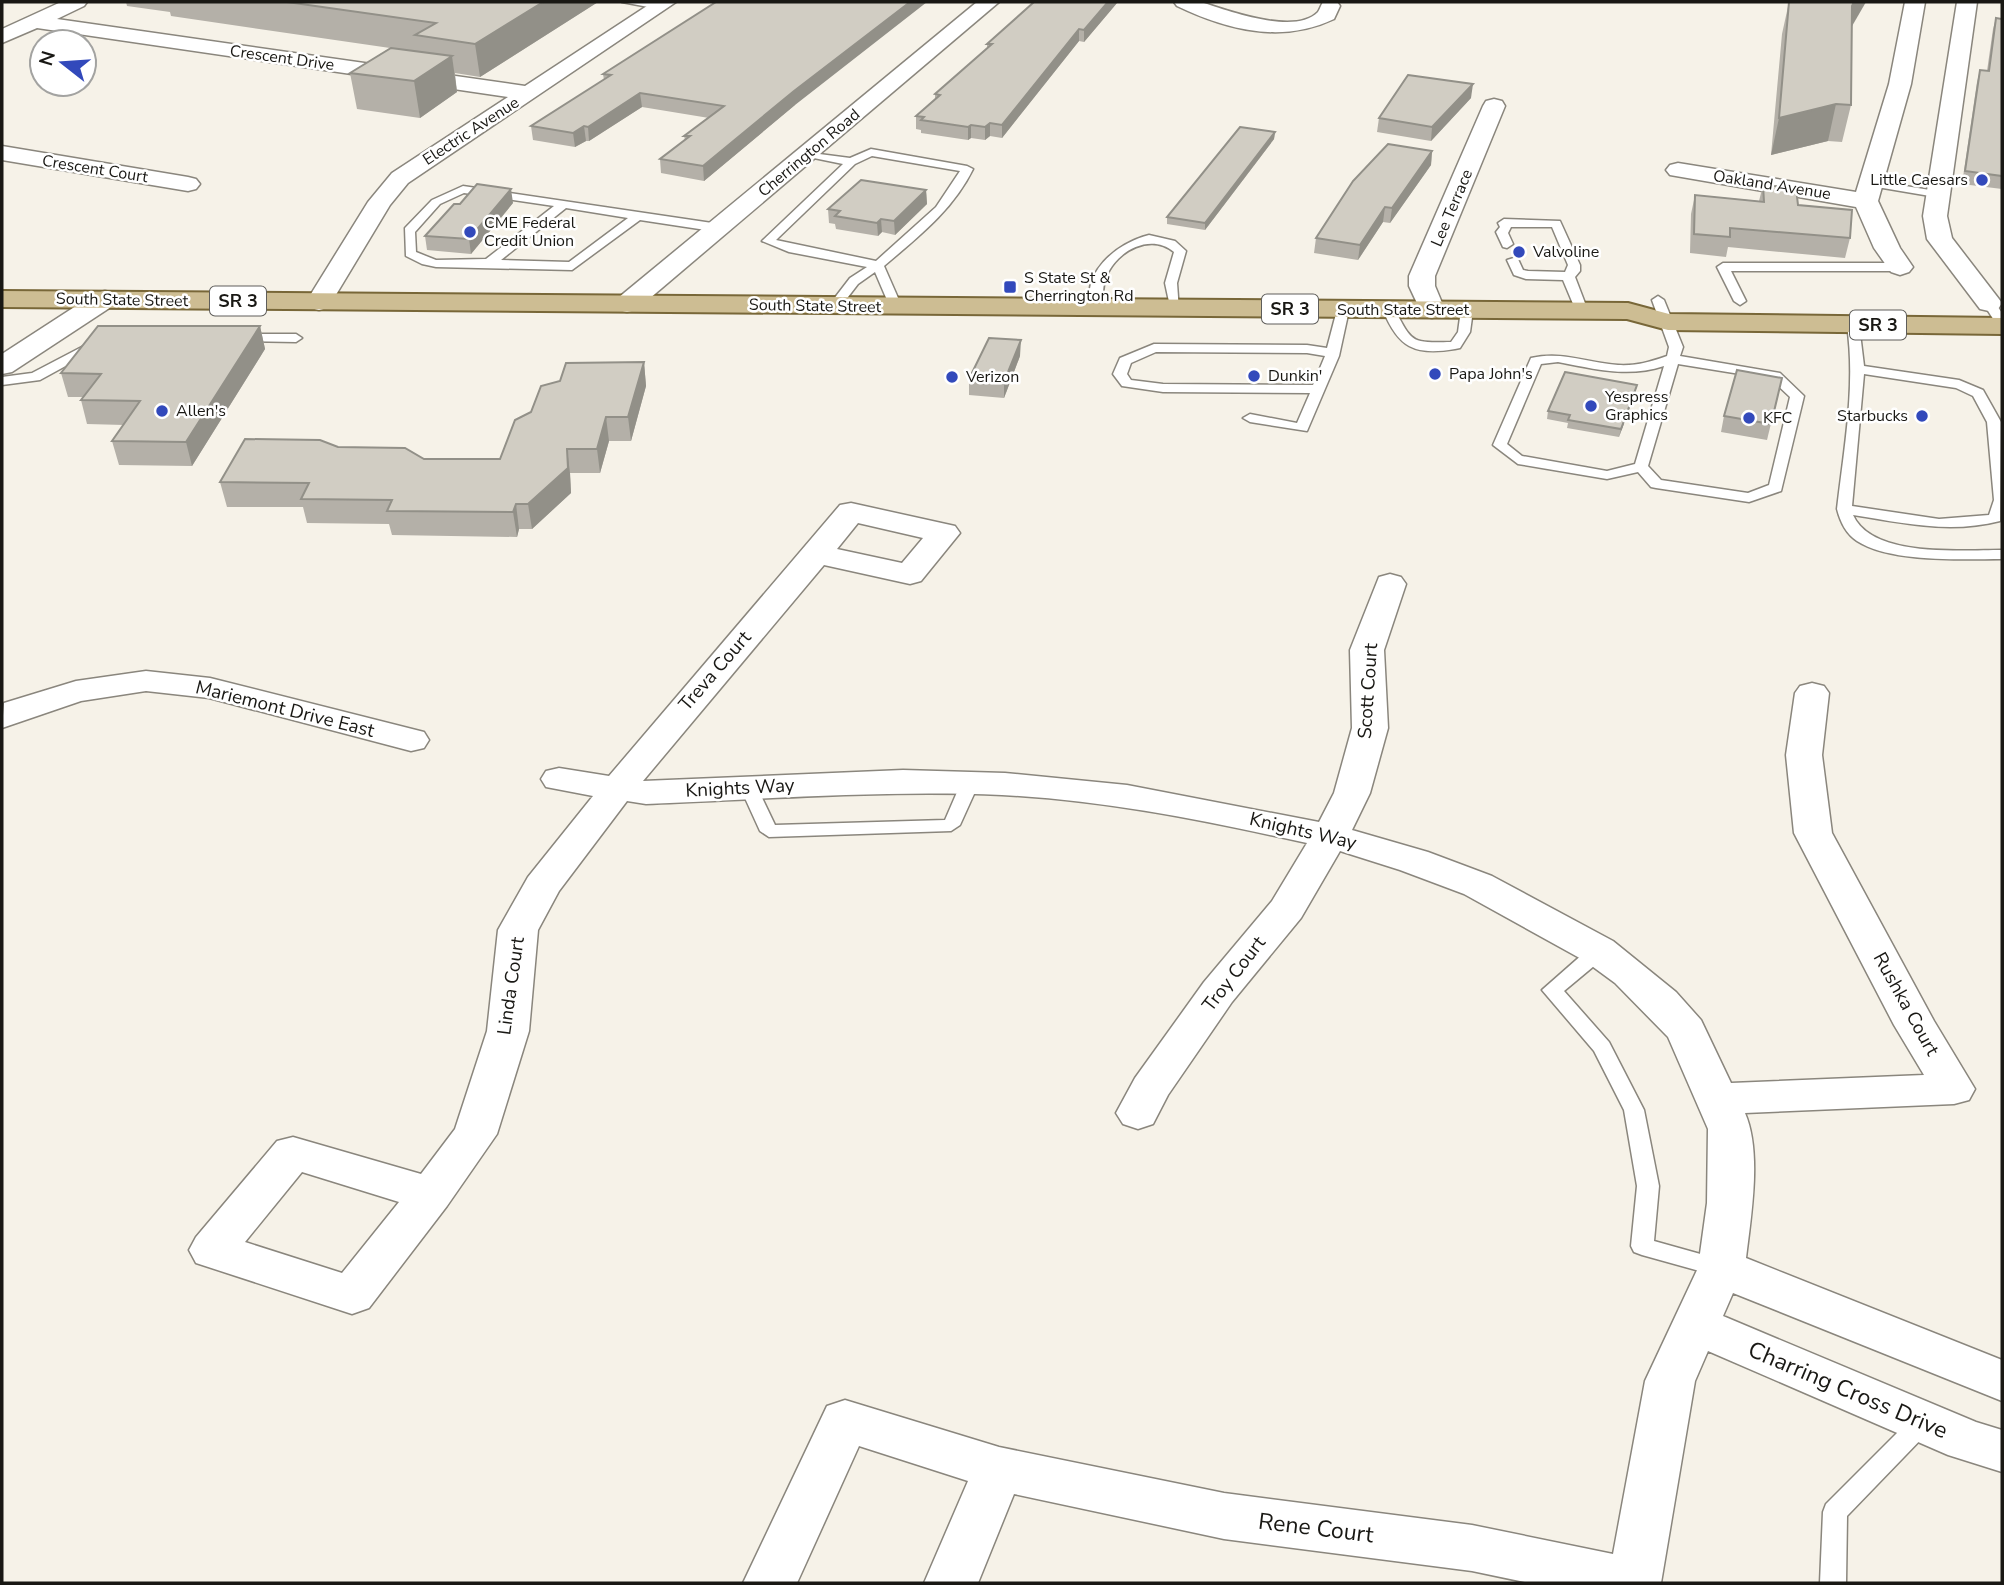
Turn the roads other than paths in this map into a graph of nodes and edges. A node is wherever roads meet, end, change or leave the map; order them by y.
1 (77, 2) edge
2 (628, 2) edge
3 (989, 2) edge
4 (1184, 2) edge
5 (1915, 2) edge
6 (1967, 2) edge
7 (663, 4) edge
8 (1330, 6) dead end
9 (35, 22) junction
10 (2, 37) edge
11 (529, 93) junction
12 (1494, 106) dead end
13 (2, 153) edge
14 (808, 154) junction
15 (850, 162) junction
16 (1678, 170) dead end
17 (188, 184) dead end
18 (1868, 192) junction
19 (1937, 194) junction
20 (564, 204) junction
21 (639, 215) junction
22 (719, 228) junction
23 (1513, 244) dead end
24 (489, 263) junction
25 (1521, 264) dead end
26 (878, 265) junction
27 (1900, 267) joint
28 (1569, 276) junction
29 (2, 299) edge
30 (105, 299) junction
31 (1798, 301) junction
32 (318, 302) junction
33 (627, 304) junction
34 (834, 307) junction
35 (896, 307) junction
36 (1096, 308) junction
37 (1175, 308) junction
38 (1343, 310) junction
39 (1390, 310) junction
40 (1432, 310) junction
41 (1466, 310) junction
42 (1582, 311) junction
43 (1663, 311) junction
44 (1746, 312) junction
45 (1999, 313) edge
46 (1853, 325) junction
47 (231, 338) edge
48 (296, 338) dead end
49 (116, 340) edge
50 (1332, 354) junction
51 (1672, 359) junction
52 (2, 366) edge
53 (1857, 369) junction
54 (2, 381) edge
55 (1318, 389) junction
56 (1250, 418) dead end
57 (1641, 467) junction
58 (1844, 509) junction
59 (816, 554) dead end
60 (2002, 555) edge
61 (1390, 584) dead end
62 (1812, 693) dead end
63 (2, 718) edge
64 (411, 740) dead end
65 (559, 779) dead end
66 (616, 790) junction
67 (1331, 836) junction
68 (1598, 951) junction
69 (1717, 1100) junction
70 (1138, 1113) dead end
71 (431, 1194) dead end
72 (1721, 1268) junction
73 (1695, 1325) junction
74 (2002, 1381) edge
75 (1923, 1422) junction
76 (2002, 1451) edge
77 (999, 1469) junction
78 (770, 1583) edge
79 (951, 1583) edge
80 (1634, 1583) edge
81 (1833, 1583) edge

1 - 9 street
2 - 7 lane
3 - 14 street, Cherrington Road
4 - 8 street
5 - 18 street
6 - 19 street
7 - 11 street, Electric Avenue
9 - 10 street
9 - 11 street, Crescent Drive
11 - 32 street, Electric Avenue
12 - 40 street, Lee Terrace
13 - 17 street, Crescent Court
14 - 15 lane
14 - 22 street, Cherrington Road
15 - 26 lane
15 - 26 lane
16 - 18 street, Oakland Avenue
18 - 19 lane
18 - 27 street
19 - 45 street
20 - 21 lane
20 - 24 lane
20 - 24 lane
21 - 22 lane
21 - 24 lane
22 - 33 street, Cherrington Road
23 - 28 lane
25 - 28 lane
26 - 34 lane
26 - 35 lane
27 - 44 lane
28 - 42 lane
29 - 30 main road, South State Street / SR 3
30 - 32 main road, South State Street / SR 3
30 - 52 street
31 - 43 main road
31 - 44 main road, South State Street / SR 3
31 - 45 main road, South State Street / SR 3
32 - 33 main road, South State Street / SR 3
33 - 34 main road, South State Street / SR 3
34 - 35 main road, South State Street / SR 3
35 - 36 main road, South State Street / SR 3
36 - 37 main road, South State Street / SR 3
36 - 37 lane
37 - 38 main road, South State Street / SR 3
38 - 39 main road, South State Street / SR 3
38 - 50 lane
39 - 40 main road, South State Street / SR 3
39 - 41 lane
40 - 41 main road, South State Street / SR 3
41 - 42 main road, South State Street / SR 3
42 - 43 main road, South State Street / SR 3
43 - 44 main road, South State Street / SR 3
43 - 51 lane
44 - 45 main road
44 - 46 main road, South State Street / SR 3
45 - 46 main road, South State Street / SR 3
46 - 53 lane
47 - 48 lane
49 - 54 lane
50 - 55 lane
50 - 55 lane
51 - 57 lane
51 - 57 lane
51 - 57 lane
53 - 58 lane
53 - 58 lane
55 - 56 lane
58 - 60 lane
59 - 66 street, Treva Court
61 - 67 street, Scott Court
62 - 69 street, Rushka Court
63 - 64 street, Mariemont Drive East
65 - 66 street, Knights Way
66 - 67 street, Knights Way
66 - 71 street, Linda Court
67 - 68 street, Knights Way
67 - 70 street, Troy Court
68 - 69 street, Knights Way
68 - 72 lane
69 - 72 street, Knights Way
72 - 73 street, Knights Way
72 - 74 street
73 - 75 street, Charring Cross Drive
73 - 80 street, Knights Way
75 - 76 street, Charring Cross Drive
75 - 81 lane
77 - 78 street, Rene Court
77 - 79 street
77 - 80 street, Rene Court

